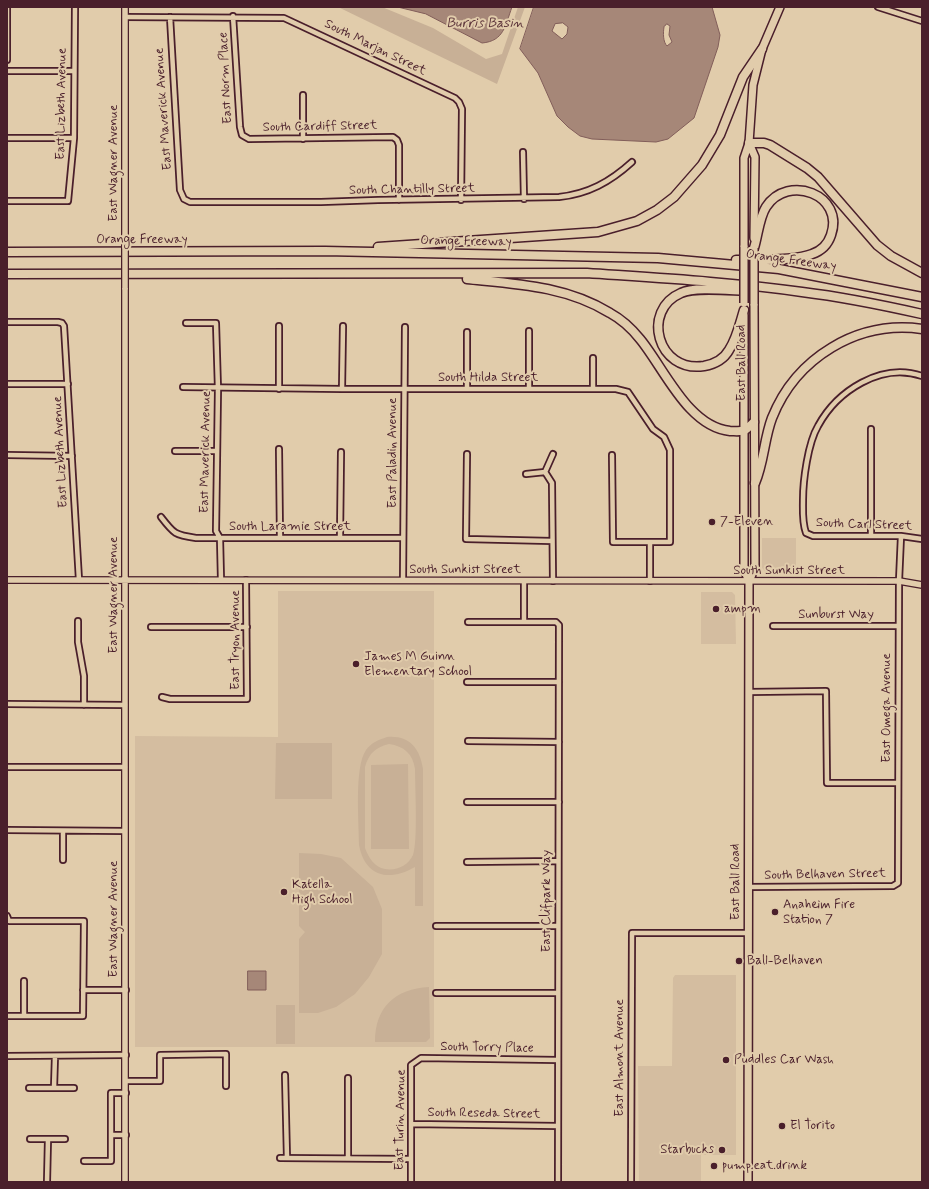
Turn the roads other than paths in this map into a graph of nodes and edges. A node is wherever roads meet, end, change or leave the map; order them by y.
1 (7, 7) edge
2 (75, 7) edge
3 (125, 7) edge
4 (780, 7) edge
5 (878, 7) edge
6 (233, 16) junction
7 (125, 17) junction
8 (170, 17) junction
9 (922, 21) edge
10 (762, 49) junction
11 (7, 60) edge
12 (7, 71) edge
13 (74, 71) junction
14 (303, 95) dead end
15 (244, 137) joint
16 (7, 138) edge
17 (74, 138) junction
18 (303, 139) junction
19 (749, 143) junction
20 (523, 152) dead end
21 (632, 162) dead end
22 (184, 199) joint
23 (524, 199) junction
24 (399, 200) junction
25 (461, 200) junction
26 (7, 201) edge
27 (754, 248) junction
28 (325, 251) junction
29 (7, 252) edge
30 (658, 258) junction
31 (922, 273) edge
32 (7, 274) edge
33 (431, 274) junction
34 (801, 291) junction
35 (922, 297) edge
36 (744, 306) junction
37 (922, 314) edge
38 (7, 322) edge
39 (186, 323) dead end
40 (279, 326) dead end
41 (343, 326) dead end
42 (405, 327) dead end
43 (922, 329) edge
44 (467, 332) dead end
45 (529, 332) dead end
46 (593, 358) dead end
47 (922, 376) edge
48 (7, 384) edge
49 (68, 384) junction
50 (183, 387) dead end
51 (593, 388) junction
52 (218, 389) junction
53 (279, 389) junction
54 (342, 389) junction
55 (405, 389) junction
56 (467, 389) junction
57 (529, 389) junction
58 (754, 422) junction
59 (870, 429) dead end
60 (744, 431) junction
61 (279, 449) dead end
62 (175, 451) dead end
63 (217, 451) junction
64 (341, 452) dead end
65 (467, 454) dead end
66 (553, 454) dead end
67 (7, 455) edge
68 (612, 455) dead end
69 (72, 456) junction
70 (545, 472) junction
71 (526, 474) dead end
72 (755, 483) junction
73 (161, 517) dead end
74 (871, 535) junction
75 (902, 536) junction
76 (220, 538) junction
77 (280, 538) junction
78 (340, 538) junction
79 (404, 538) junction
80 (922, 539) edge
81 (552, 541) junction
82 (650, 542) junction
83 (7, 580) edge
84 (79, 580) junction
85 (125, 580) junction
86 (221, 580) junction
87 (246, 580) junction
88 (403, 580) junction
89 (524, 581) junction
90 (553, 581) junction
91 (650, 581) junction
92 (899, 581) junction
93 (749, 582) junction
94 (922, 585) edge
95 (78, 621) dead end
96 (468, 622) dead end
97 (524, 622) junction
98 (151, 626) dead end
99 (773, 626) dead end
100 (898, 626) junction
101 (246, 627) junction
102 (467, 682) dead end
103 (559, 682) junction
104 (749, 692) junction
105 (162, 697) dead end
106 (7, 704) edge
107 (84, 705) junction
108 (125, 705) junction
109 (468, 741) dead end
110 (559, 742) junction
111 (7, 767) edge
112 (125, 767) junction
113 (898, 782) junction
114 (467, 802) dead end
115 (558, 802) junction
116 (7, 830) edge
117 (63, 831) junction
118 (125, 831) junction
119 (62, 860) dead end
120 (467, 862) dead end
121 (558, 862) junction
122 (898, 880) joint
123 (748, 887) junction
124 (8, 919) edge
125 (436, 926) dead end
126 (558, 926) junction
127 (748, 933) junction
128 (24, 981) dead end
129 (83, 990) junction
130 (126, 990) junction
131 (436, 993) dead end
132 (558, 993) junction
133 (7, 1016) edge
134 (24, 1016) junction
135 (126, 1055) junction
136 (7, 1056) edge
137 (55, 1056) junction
138 (416, 1060) joint
139 (558, 1060) junction
140 (285, 1074) dead end
141 (348, 1078) dead end
142 (126, 1081) junction
143 (226, 1086) dead end
144 (29, 1088) dead end
145 (54, 1088) junction
146 (74, 1088) dead end
147 (126, 1093) junction
148 (411, 1124) junction
149 (558, 1126) junction
150 (111, 1135) junction
151 (126, 1135) junction
152 (30, 1139) dead end
153 (48, 1139) junction
154 (65, 1139) dead end
155 (280, 1158) dead end
156 (287, 1158) junction
157 (348, 1158) junction
158 (411, 1159) junction
159 (84, 1161) dead end
160 (48, 1182) edge
161 (125, 1182) edge
162 (411, 1182) edge
163 (558, 1182) edge
164 (631, 1182) edge
165 (748, 1182) edge

1 - 11 street
2 - 13 street, East Lizbeth Avenue
3 - 7 street, East Wagner Avenue
4 - 10 main road, East Ball Road
5 - 9 street
6 - 8 street, South Marjan Street
6 - 15 street, East Norm Place
6 - 25 street, South Marjan Street
7 - 8 street, South Marjan Street
7 - 85 street, East Wagner Avenue, bridge
8 - 22 street, East Maverick Avenue
10 - 19 main road, East Ball Road
10 - 28 highway
12 - 13 street
13 - 17 street, East Lizbeth Avenue
14 - 18 street
15 - 18 street, South Cardiff Street
16 - 17 street
17 - 26 street, East Lizbeth Avenue
18 - 24 street, South Cardiff Street
19 - 27 main road, East Ball Road
19 - 31 highway
19 - 36 main road, East Ball Road, bridge
20 - 23 street
21 - 23 street, South Chantilly Street
22 - 24 street, South Chantilly Street
23 - 25 street, South Chantilly Street
24 - 25 street, South Chantilly Street
27 - 30 highway
27 - 58 main road, East Ball Road, bridge
28 - 29 highway, Orange Freeway
28 - 30 highway, Orange Freeway
30 - 35 highway, Orange Freeway
32 - 33 highway
33 - 34 highway
33 - 60 highway
34 - 36 highway
34 - 37 highway
36 - 60 main road, East Ball Road
38 - 49 street, East Lizbeth Avenue
39 - 52 street, East Maverick Avenue
40 - 53 street
41 - 54 street
42 - 55 street, East Paladin Avenue
43 - 72 highway
44 - 56 street
45 - 57 street
46 - 51 street
47 - 74 street, South Carl Street
48 - 49 street
49 - 69 street, East Lizbeth Avenue
50 - 52 street, South Hilda Street
51 - 57 street, South Hilda Street
51 - 82 street, South Hilda Street
52 - 53 street, South Hilda Street
52 - 63 street, East Maverick Avenue
53 - 54 street, South Hilda Street
54 - 55 street, South Hilda Street
55 - 56 street, South Hilda Street
55 - 79 street, East Paladin Avenue
56 - 57 street, South Hilda Street
58 - 60 highway
58 - 72 main road, East Ball Road
59 - 74 street
60 - 93 main road, East Ball Road
61 - 77 street
62 - 63 street
63 - 76 street, East Maverick Avenue
64 - 78 street
65 - 81 street
66 - 70 street
67 - 69 street
68 - 82 street
69 - 84 street, East Lizbeth Avenue
70 - 71 street
70 - 81 street
72 - 93 main road, East Ball Road
73 - 76 street, South Laramie Street
74 - 75 street, South Carl Street
75 - 80 street, South Carl Street
75 - 92 street, East Omega Avenue
76 - 77 street, South Laramie Street
76 - 86 street, East Maverick Avenue
77 - 78 street, South Laramie Street
78 - 79 street, South Laramie Street
79 - 88 street, East Paladin Avenue
81 - 90 street
82 - 91 street
83 - 84 street, South Sunkist Street
84 - 85 street, South Sunkist Street
85 - 86 street, South Sunkist Street
85 - 108 street, East Wagner Avenue
86 - 87 street, South Sunkist Street
87 - 88 street, South Sunkist Street
87 - 101 street, East Tryon Avenue
88 - 89 street, South Sunkist Street
89 - 90 street, South Sunkist Street
89 - 97 street
90 - 91 street, South Sunkist Street
91 - 93 street, South Sunkist Street
92 - 93 street, South Sunkist Street
92 - 94 street, South Sunkist Street
92 - 100 street, East Omega Avenue
93 - 104 main road, East Ball Road
95 - 107 street
96 - 97 street
97 - 103 street, East Clifpark Way
98 - 101 street
99 - 100 street, Sunburst Way
100 - 113 street, East Omega Avenue
101 - 105 street, East Tryon Avenue
102 - 103 street
103 - 110 street, East Clifpark Way
104 - 113 street
104 - 123 main road, East Ball Road
106 - 107 street
107 - 108 street
108 - 112 street, East Wagner Avenue
109 - 110 street
110 - 115 street, East Clifpark Way
111 - 112 street
112 - 118 street, East Wagner Avenue
113 - 122 street, East Omega Avenue
114 - 115 street
115 - 121 street, East Clifpark Way
116 - 117 street
117 - 118 street
117 - 119 street
118 - 130 street, East Wagner Avenue
120 - 121 street
121 - 126 street, East Clifpark Way
122 - 123 street, South Belhaven Street
123 - 127 main road, East Ball Road
124 - 129 street
125 - 126 street
126 - 132 street, East Clifpark Way
127 - 164 street, East Almont Avenue
127 - 165 main road, East Ball Road
128 - 134 street
129 - 130 street
129 - 134 street
130 - 135 street, East Wagner Avenue
131 - 132 street
132 - 139 street, East Clifpark Way
133 - 134 street
135 - 137 street
135 - 142 street, East Wagner Avenue
136 - 137 street
137 - 145 street
138 - 139 street, South Torry Place
138 - 148 street, East Turin Avenue
139 - 149 street, East Clifpark Way
140 - 156 street
141 - 157 street
142 - 143 street
142 - 147 street, East Wagner Avenue
144 - 145 street
145 - 146 street
147 - 150 street
147 - 151 street, East Wagner Avenue
148 - 149 street, South Reseda Street
148 - 158 street, East Turin Avenue
149 - 163 street, East Clifpark Way
150 - 151 street
150 - 159 street
151 - 161 street, East Wagner Avenue
152 - 153 street
153 - 154 street
153 - 160 street
155 - 156 street
156 - 157 street
157 - 158 street
158 - 162 street, East Turin Avenue

